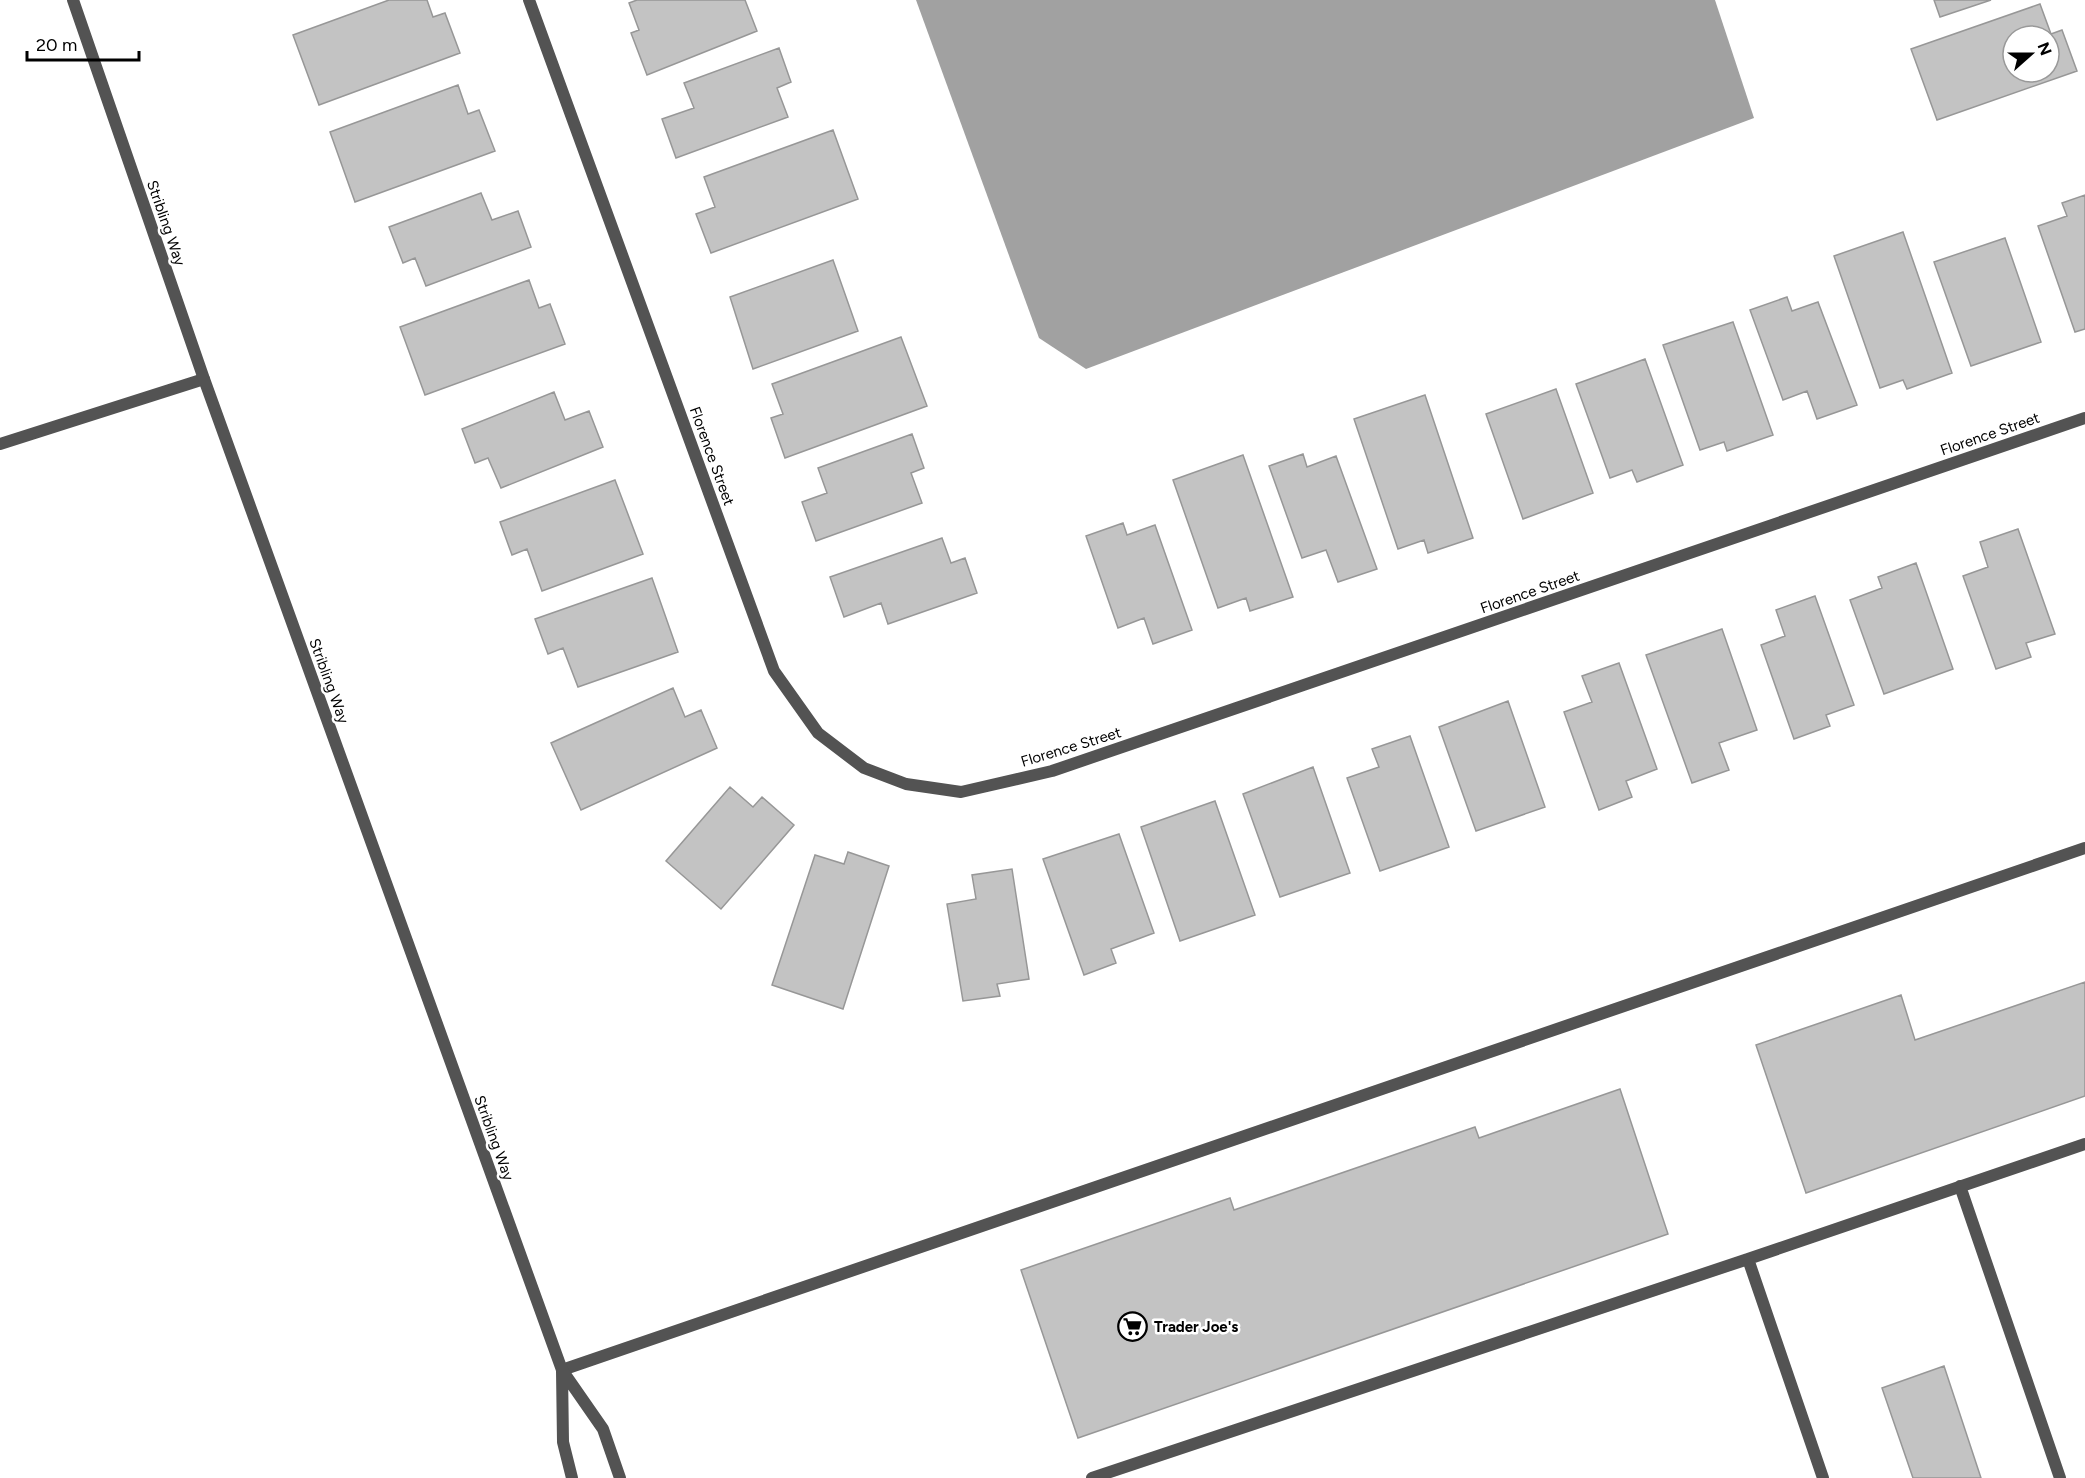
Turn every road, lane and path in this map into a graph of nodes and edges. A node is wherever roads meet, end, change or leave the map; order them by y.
1 (73, 0) edge
2 (529, 0) edge
3 (204, 378) junction
4 (2085, 418) edge
5 (0, 444) edge
6 (2085, 848) edge
7 (2085, 1143) edge
8 (1960, 1186) junction
9 (1748, 1260) junction
10 (562, 1370) junction
11 (572, 1478) edge
12 (620, 1478) edge
13 (1092, 1478) edge
14 (1823, 1478) edge
15 (2060, 1478) edge

1 - 3 street, Stribling Way
2 - 4 street, Florence Street
3 - 5 street
3 - 10 street, Stribling Way
6 - 10 street
7 - 8 street
8 - 9 street
8 - 15 street
9 - 13 street
9 - 14 street
10 - 11 street, Stribling Way
10 - 12 street, Stribling Way

